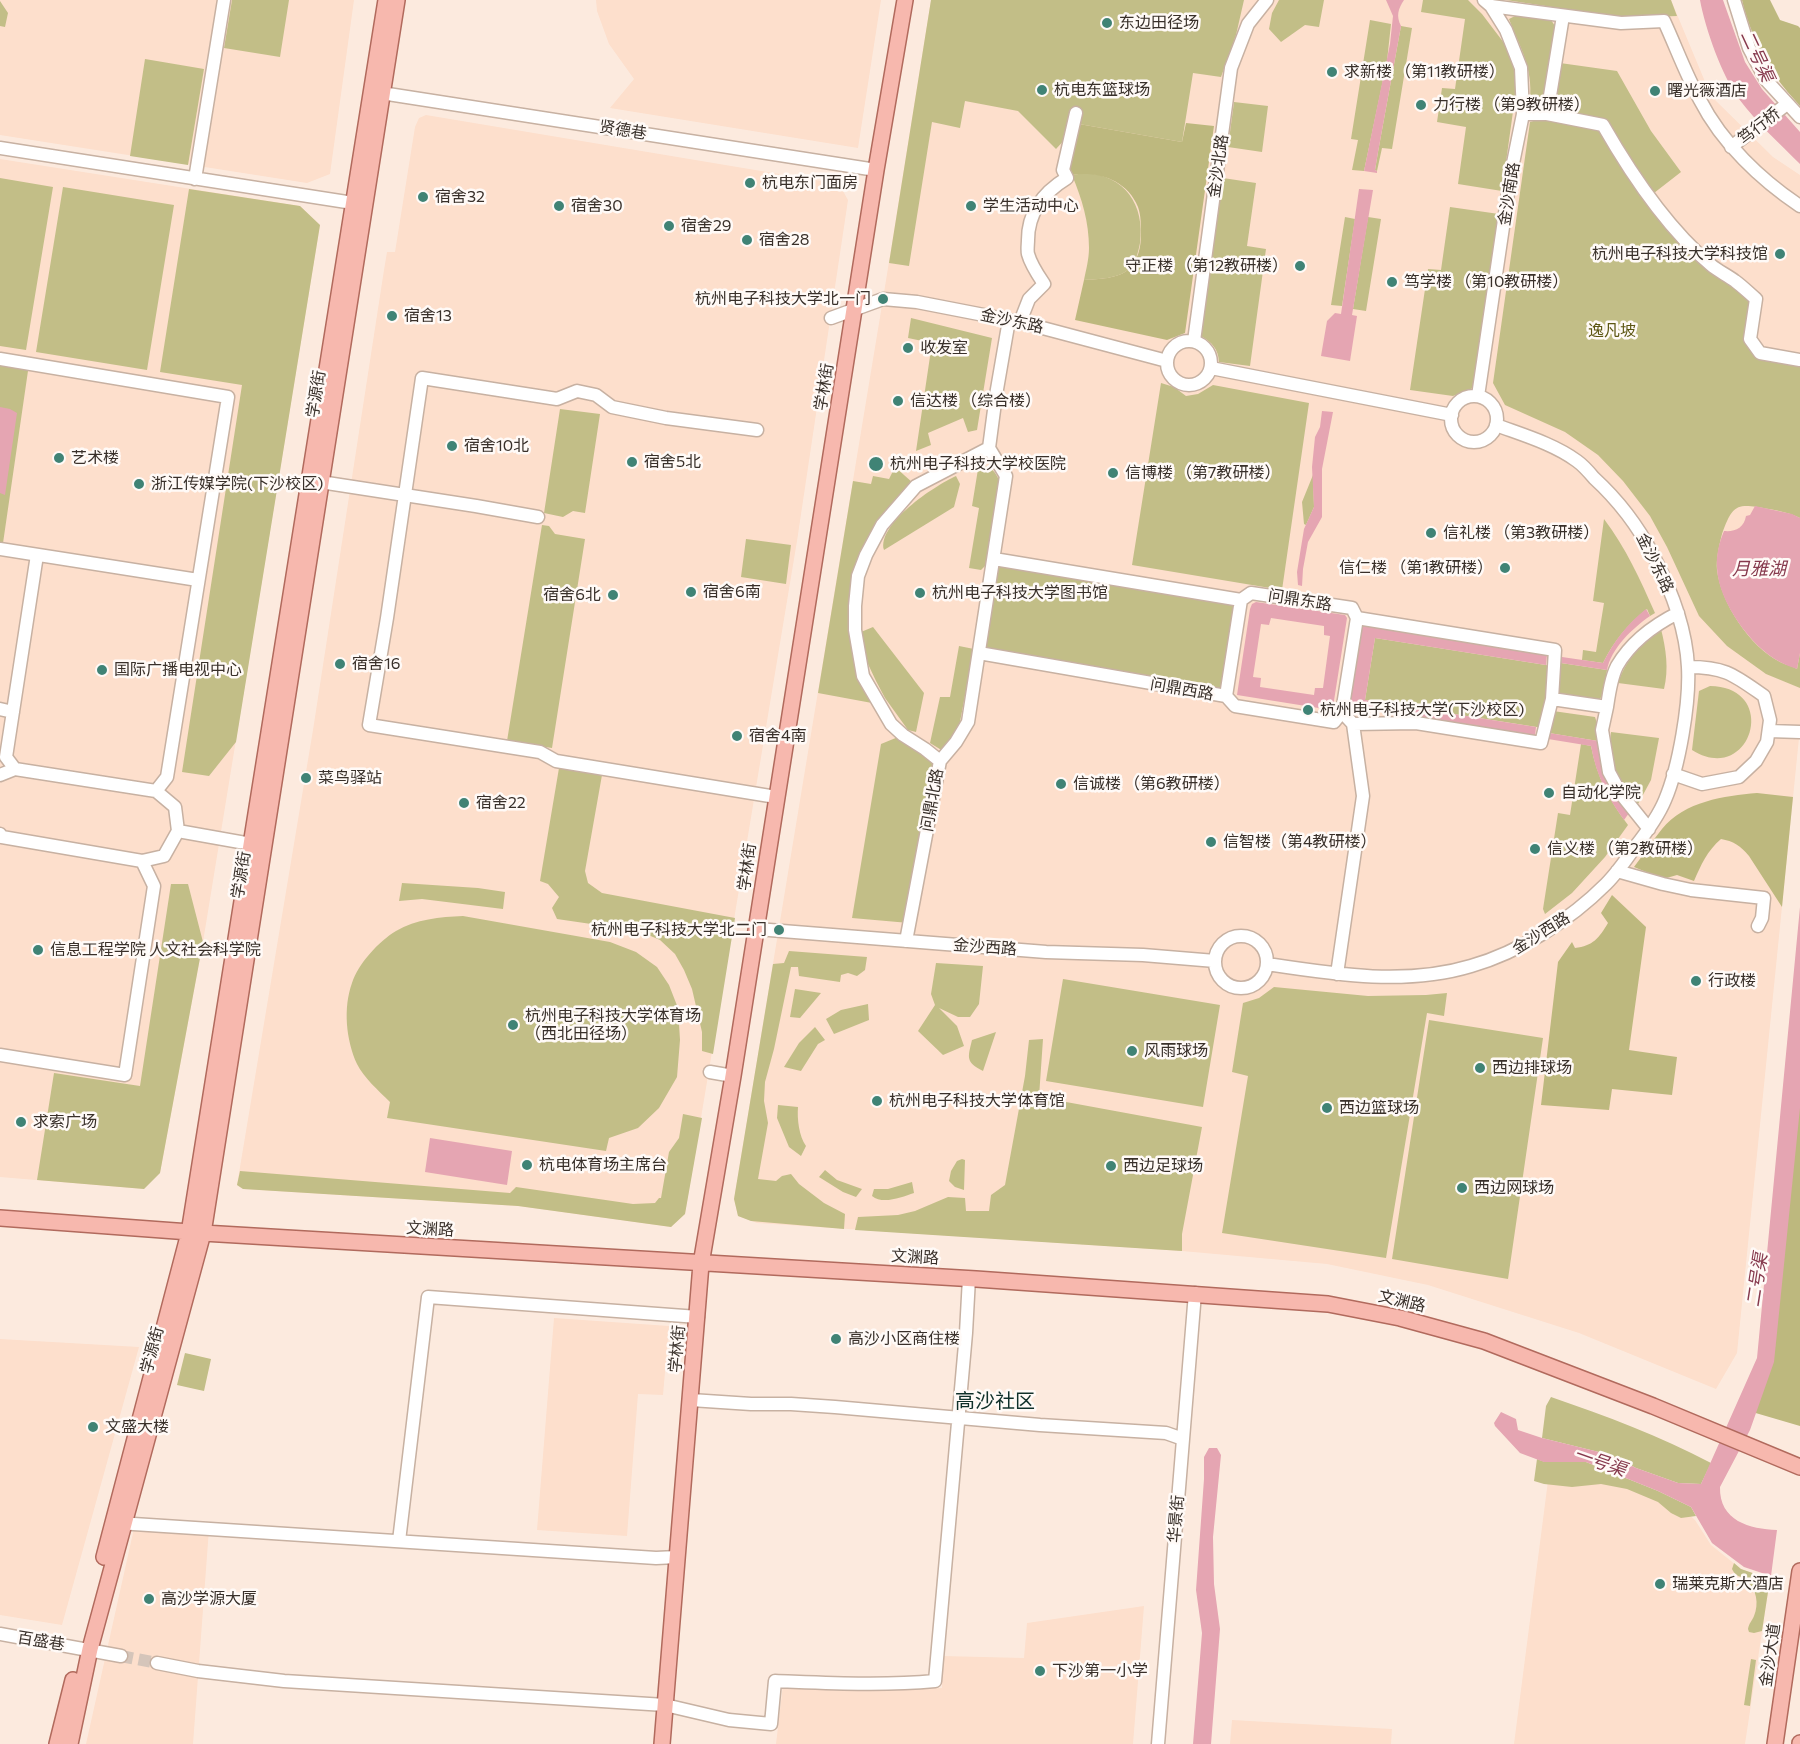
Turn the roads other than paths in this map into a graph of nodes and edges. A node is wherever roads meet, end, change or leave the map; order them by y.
1 (224, 0) edge
2 (386, 0) edge
3 (397, 0) edge
4 (905, 0) edge
5 (1267, 0) edge
6 (1734, 0) edge
7 (1488, 3) edge
8 (1563, 16) junction
9 (376, 92) junction
10 (1785, 105) junction
11 (1076, 113) dead end
12 (1523, 114) junction
13 (1547, 114) junction
14 (1800, 117) edge
15 (1731, 147) junction
16 (0, 148) edge
17 (876, 170) junction
18 (195, 179) junction
19 (353, 203) junction
20 (1800, 206) edge
21 (855, 309) junction
22 (831, 318) dead end
23 (1014, 321) junction
24 (1194, 341) junction
25 (0, 359) edge
26 (1800, 360) edge
27 (1167, 361) junction
28 (1211, 368) junction
29 (1478, 396) junction
30 (1452, 415) junction
31 (1496, 425) junction
32 (757, 430) dead end
33 (989, 448) junction
34 (315, 481) junction
35 (405, 495) junction
36 (538, 517) dead end
37 (0, 549) edge
38 (37, 555) junction
39 (994, 559) junction
40 (198, 580) junction
41 (1241, 600) junction
42 (1678, 613) junction
43 (1357, 618) junction
44 (979, 653) junction
45 (1688, 667) junction
46 (1226, 696) junction
47 (1552, 699) junction
48 (1607, 707) junction
49 (0, 709) edge
50 (13, 712) junction
51 (1342, 712) junction
52 (1353, 724) junction
53 (1769, 731) junction
54 (1800, 732) edge
55 (940, 761) junction
56 (15, 769) junction
57 (1673, 774) junction
58 (0, 775) edge
59 (156, 791) junction
60 (776, 796) junction
61 (1649, 829) junction
62 (178, 831) junction
63 (1, 837) edge
64 (251, 844) junction
65 (142, 861) junction
66 (1617, 871) junction
67 (1758, 926) dead end
68 (757, 929) junction
69 (906, 941) junction
70 (1215, 961) junction
71 (1267, 964) junction
72 (1337, 974) junction
73 (0, 1055) edge
74 (710, 1072) dead end
75 (734, 1076) junction
76 (0, 1218) edge
77 (196, 1233) junction
78 (701, 1264) junction
79 (969, 1278) junction
80 (1195, 1293) junction
81 (698, 1317) junction
82 (691, 1400) junction
83 (958, 1418) junction
84 (1183, 1439) junction
85 (1800, 1467) edge
86 (118, 1523) junction
87 (399, 1541) junction
88 (677, 1557) junction
89 (1800, 1571) edge
90 (0, 1634) edge
91 (86, 1649) junction
92 (121, 1656) tunnel mouth
93 (157, 1663) tunnel mouth
94 (665, 1705) junction
95 (57, 1744) edge
96 (70, 1744) edge
97 (662, 1744) edge
98 (1158, 1744) edge
99 (1775, 1744) edge

1 - 18 street
2 - 9 main road, 学源街
3 - 9 main road, 学源街
4 - 17 main road, 学林街
5 - 24 street, 金沙北路
6 - 10 street
7 - 8 street
7 - 12 street, 金沙南路
8 - 13 street
8 - 15 street
9 - 17 street, 贤德巷
9 - 19 main road, 学源街
9 - 34 main road, 学源街
10 - 14 street
10 - 15 street, 笃行桥
11 - 23 street
12 - 13 street
12 - 29 street, 金沙南路
13 - 26 street
15 - 20 street
16 - 18 street
17 - 21 main road, 学林街
18 - 19 street
19 - 34 main road, 学源街
21 - 22 street, 金沙东路
21 - 23 street, 金沙东路
21 - 60 main road, 学林街
23 - 27 street, 金沙东路
23 - 33 street
24 - 27 street
24 - 28 street
25 - 40 street
27 - 28 street
28 - 30 street
29 - 30 street
29 - 31 street
30 - 31 street
31 - 42 street, 金沙东路
32 - 35 street
33 - 39 street
33 - 55 street, 问鼎北路
34 - 35 street
34 - 64 main road, 学源街
34 - 77 main road, 学源街
35 - 36 street
35 - 60 street
37 - 38 street
38 - 40 street
38 - 50 street
39 - 41 street, 问鼎东路
39 - 44 street
40 - 59 street
41 - 43 street, 问鼎东路
41 - 46 street
42 - 45 street, 金沙东路
42 - 48 street
43 - 47 street, 问鼎东路
43 - 51 street
44 - 46 street, 问鼎西路
44 - 55 street
45 - 53 street
45 - 57 street, 金沙东路
46 - 51 street, 问鼎西路
47 - 48 street
47 - 52 street
48 - 61 street
49 - 50 street
50 - 56 street
51 - 52 street
52 - 72 street
53 - 54 street
53 - 57 street
55 - 69 street, 问鼎北路
56 - 58 street
56 - 59 street
57 - 61 street, 金沙西路
59 - 62 street
60 - 68 main road, 学林街
61 - 66 street, 金沙西路
62 - 64 street
62 - 65 street
63 - 65 street
64 - 77 main road, 学源街
65 - 73 street
66 - 67 street
66 - 72 street, 金沙西路
68 - 69 street, 金沙西路
68 - 75 main road, 学林街
69 - 70 street, 金沙西路
70 - 71 street
70 - 71 street
71 - 72 street, 金沙西路
74 - 75 street
75 - 78 main road, 学林街
76 - 77 main road, 文渊路
77 - 78 main road, 文渊路
77 - 86 main road, 学源街
78 - 79 main road, 文渊路
78 - 81 main road, 学林街
79 - 80 main road, 文渊路
79 - 83 street
80 - 84 street, 华景街
80 - 85 main road, 文渊路
81 - 82 main road, 学林街
81 - 87 street
82 - 83 street
82 - 88 main road, 学林街
83 - 84 street
83 - 94 street
84 - 98 street, 华景街
86 - 87 street
86 - 91 main road, 学源街
87 - 88 street
88 - 94 main road, 学林街
89 - 99 main road, 金沙大道
90 - 91 street, 百盛巷
91 - 92 street, 百盛巷
91 - 95 main road, 学源街
91 - 96 main road, 学源街
93 - 94 street
94 - 97 main road, 学林街

